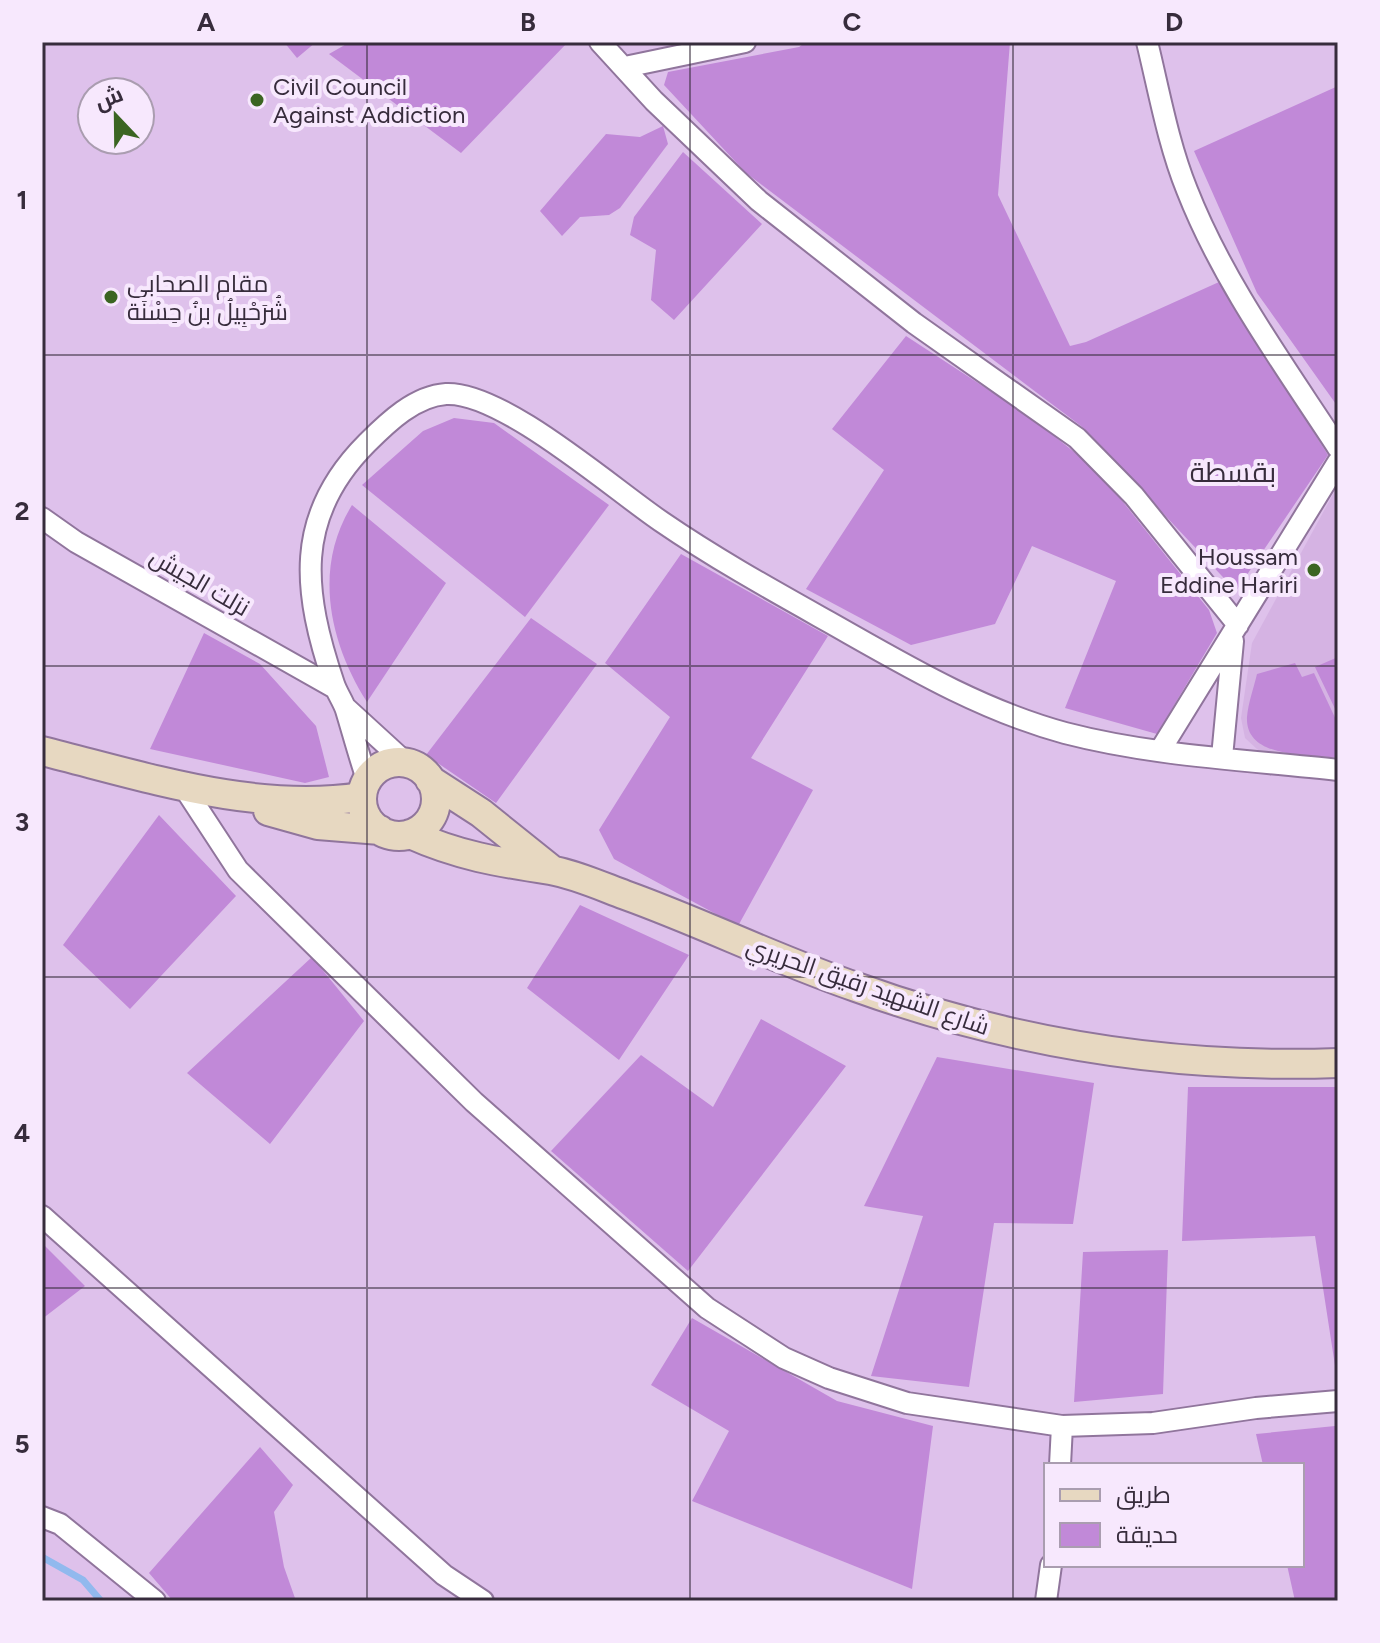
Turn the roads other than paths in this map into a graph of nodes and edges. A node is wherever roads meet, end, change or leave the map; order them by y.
1 (600, 42) edge
2 (745, 42) edge
3 (1147, 42) edge
4 (625, 67) junction
5 (1338, 448) edge
6 (1338, 462) edge
7 (42, 518) edge
8 (1236, 630) junction
9 (335, 688) junction
10 (346, 708) junction
11 (1161, 749) junction
12 (42, 751) edge
13 (1222, 757) junction
14 (405, 762) junction
15 (1338, 770) edge
16 (430, 780) junction
17 (183, 786) junction
18 (364, 788) junction
19 (230, 796) junction
20 (380, 830) junction
21 (410, 834) junction
22 (552, 870) junction
23 (1338, 1063) edge
24 (42, 1216) edge
25 (1338, 1401) edge
26 (1062, 1426) junction
27 (1060, 1463) edge
28 (42, 1517) edge
29 (1051, 1567) edge
30 (155, 1601) edge
31 (483, 1601) edge
32 (1046, 1601) edge

1 - 4 street
2 - 4 street
3 - 5 street
4 - 8 street
6 - 8 street
7 - 9 street, نزلت الجيش
8 - 11 street
8 - 13 street
9 - 10 street
9 - 11 street
10 - 14 street
10 - 18 street
11 - 13 street
12 - 17 street
13 - 15 street
14 - 16 street
14 - 18 street
16 - 21 street
16 - 22 street
17 - 19 street
17 - 26 street
18 - 19 street
18 - 20 street
19 - 20 street
20 - 21 street
21 - 22 street
22 - 23 street, شارع الشهيد رفيق الحريري
24 - 31 street
25 - 26 street
26 - 27 street
28 - 30 street
29 - 32 street

